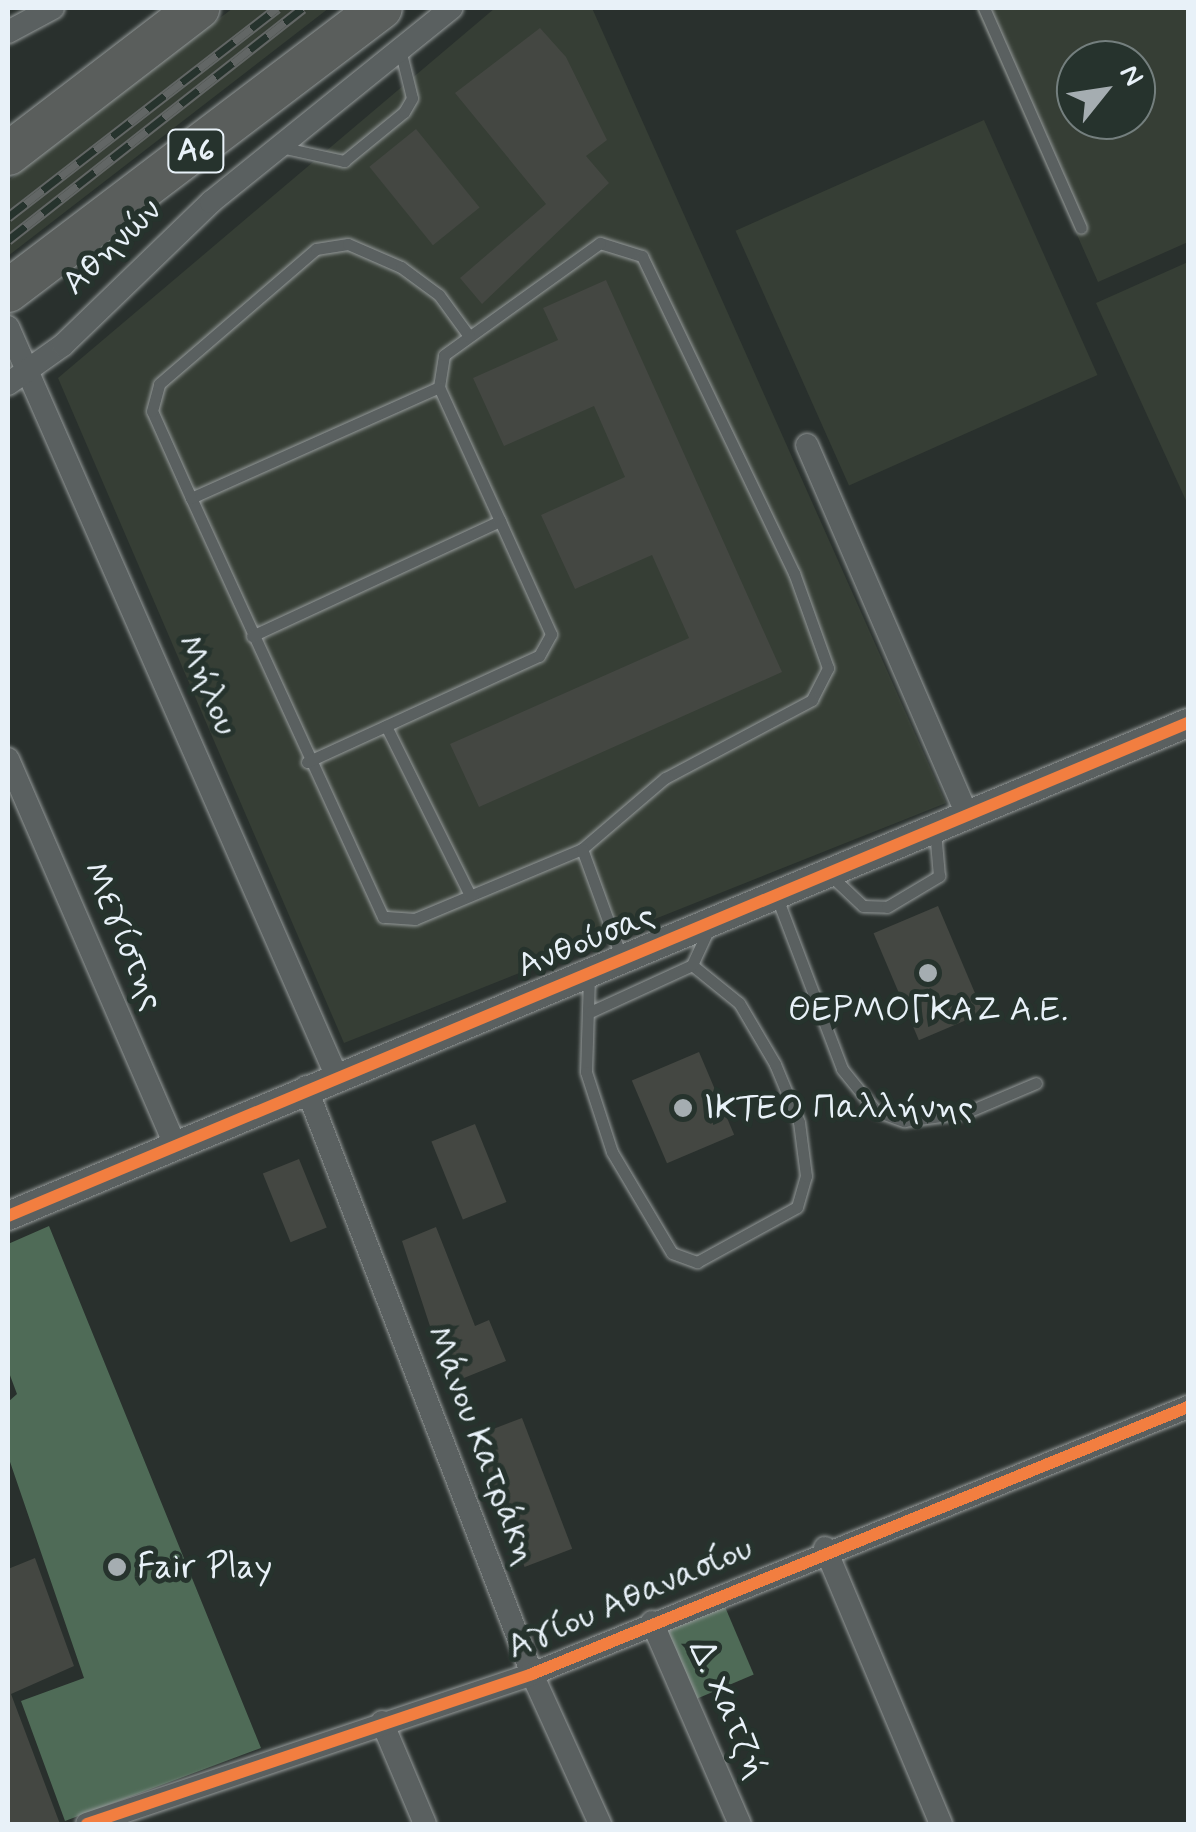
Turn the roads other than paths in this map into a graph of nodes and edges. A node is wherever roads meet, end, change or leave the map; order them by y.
1 (52, 8) edge
2 (198, 8) edge
3 (381, 8) edge
4 (451, 8) edge
5 (984, 8) edge
6 (8, 32) edge
7 (400, 49) junction
8 (279, 147) junction
9 (8, 154) edge
10 (1081, 228) dead end
11 (8, 291) edge
12 (8, 327) edge
13 (469, 336) junction
14 (29, 362) junction
15 (8, 384) edge
16 (439, 387) junction
17 (807, 445) dead end
18 (191, 498) junction
19 (500, 522) junction
20 (252, 636) junction
21 (1188, 723) edge
22 (386, 726) junction
23 (8, 759) edge
24 (307, 762) junction
25 (967, 814) junction
26 (934, 828) junction
27 (582, 849) junction
28 (828, 873) junction
29 (470, 895) junction
30 (776, 895) junction
31 (712, 921) junction
32 (622, 959) junction
33 (692, 965) junction
34 (589, 973) junction
35 (590, 1012) junction
36 (336, 1074) junction
37 (1036, 1083) dead end
38 (306, 1087) junction
39 (174, 1142) junction
40 (8, 1216) edge
41 (1188, 1407) edge
42 (826, 1548) junction
43 (652, 1622) junction
44 (532, 1674) junction
45 (382, 1722) junction
46 (87, 1824) edge
47 (425, 1824) edge
48 (600, 1824) edge
49 (740, 1824) edge
50 (941, 1824) edge

1 - 6 street
2 - 9 highway
3 - 11 highway, Α6
4 - 7 street, Αθηνών
5 - 10 lane
7 - 8 street, Αθηνών
7 - 8 lane
8 - 14 street, Αθηνών
12 - 14 street, Μήλου
13 - 16 lane
13 - 18 lane
13 - 27 lane
14 - 15 street, Αθηνών
14 - 36 street, Μήλου
16 - 18 lane
16 - 19 lane
17 - 25 street
18 - 20 lane
19 - 20 lane
19 - 22 lane
20 - 24 lane
21 - 25 street, Ανθούσας
22 - 24 lane
22 - 29 lane
23 - 39 street, Μεγίστης
24 - 29 lane
25 - 26 street, Ανθούσας
26 - 28 street, Ανθούσας
26 - 28 lane
27 - 29 lane
27 - 32 lane
28 - 30 street, Ανθούσας
30 - 31 street, Ανθούσας
30 - 37 lane
31 - 32 street, Ανθούσας
31 - 33 lane
32 - 34 street, Ανθούσας
33 - 35 lane
33 - 35 lane
34 - 35 lane
34 - 36 street, Ανθούσας
36 - 38 street, Ανθούσας
38 - 39 street, Ανθούσας
38 - 44 street, Μάνου Κατράκη
39 - 40 street, Ανθούσας
41 - 42 street, Αγίου Αθανασίου
42 - 43 street, Αγίου Αθανασίου
42 - 50 street
43 - 44 street, Αγίου Αθανασίου
43 - 49 street, Δ. Χατζή
44 - 45 street, Αγίου Αθανασίου
44 - 48 street, Μάνου Κατράκη
45 - 46 street, Αγίου Αθανασίου
45 - 47 street

